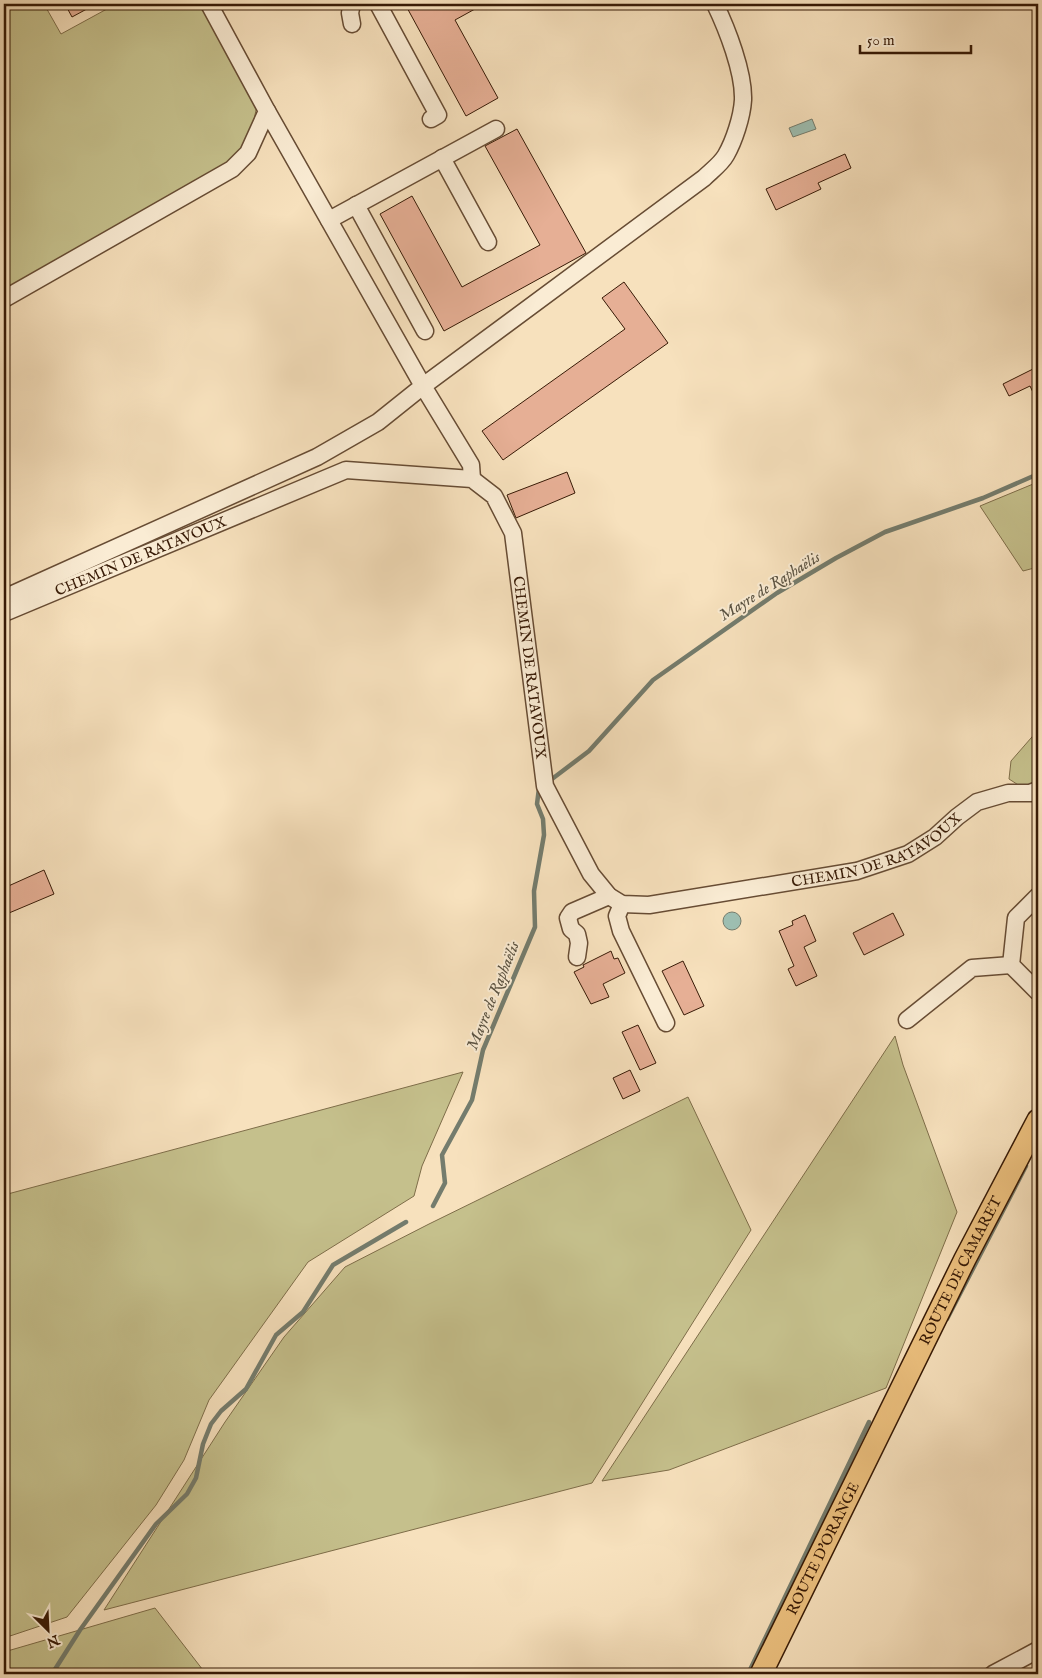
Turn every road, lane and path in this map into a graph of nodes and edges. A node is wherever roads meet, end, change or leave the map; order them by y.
1 (209, 4) edge
2 (352, 4) edge
3 (378, 4) edge
4 (715, 4) edge
5 (352, 24) dead end
6 (267, 110) junction
7 (431, 119) dead end
8 (496, 130) dead end
9 (442, 158) junction
10 (356, 205) junction
11 (329, 220) junction
12 (488, 242) dead end
13 (4, 299) edge
14 (425, 331) dead end
15 (423, 386) junction
16 (472, 479) junction
17 (4, 598) edge
18 (4, 613) edge
19 (1038, 790) edge
20 (1038, 896) edge
21 (615, 900) junction
22 (577, 957) dead end
23 (1011, 965) junction
24 (1038, 992) edge
25 (907, 1020) dead end
26 (666, 1023) dead end
27 (1038, 1120) edge
28 (884, 1424) joint
29 (1038, 1650) edge
30 (761, 1674) edge
31 (993, 1674) edge

1 - 6 street
2 - 5 street
3 - 7 street
4 - 15 street
6 - 11 street
6 - 13 street
8 - 9 street
9 - 10 street
9 - 12 street
10 - 11 street
10 - 14 street
11 - 15 street
15 - 16 street
15 - 17 street
16 - 18 street, CHEMIN DE RATAVOUX
16 - 21 street, CHEMIN DE RATAVOUX
19 - 21 street, CHEMIN DE RATAVOUX
20 - 23 street
21 - 22 street
21 - 26 street
23 - 24 street
23 - 25 street
27 - 28 main road, ROUTE DE CAMARET
28 - 30 main road, ROUTE D'ORANGE
29 - 31 street

